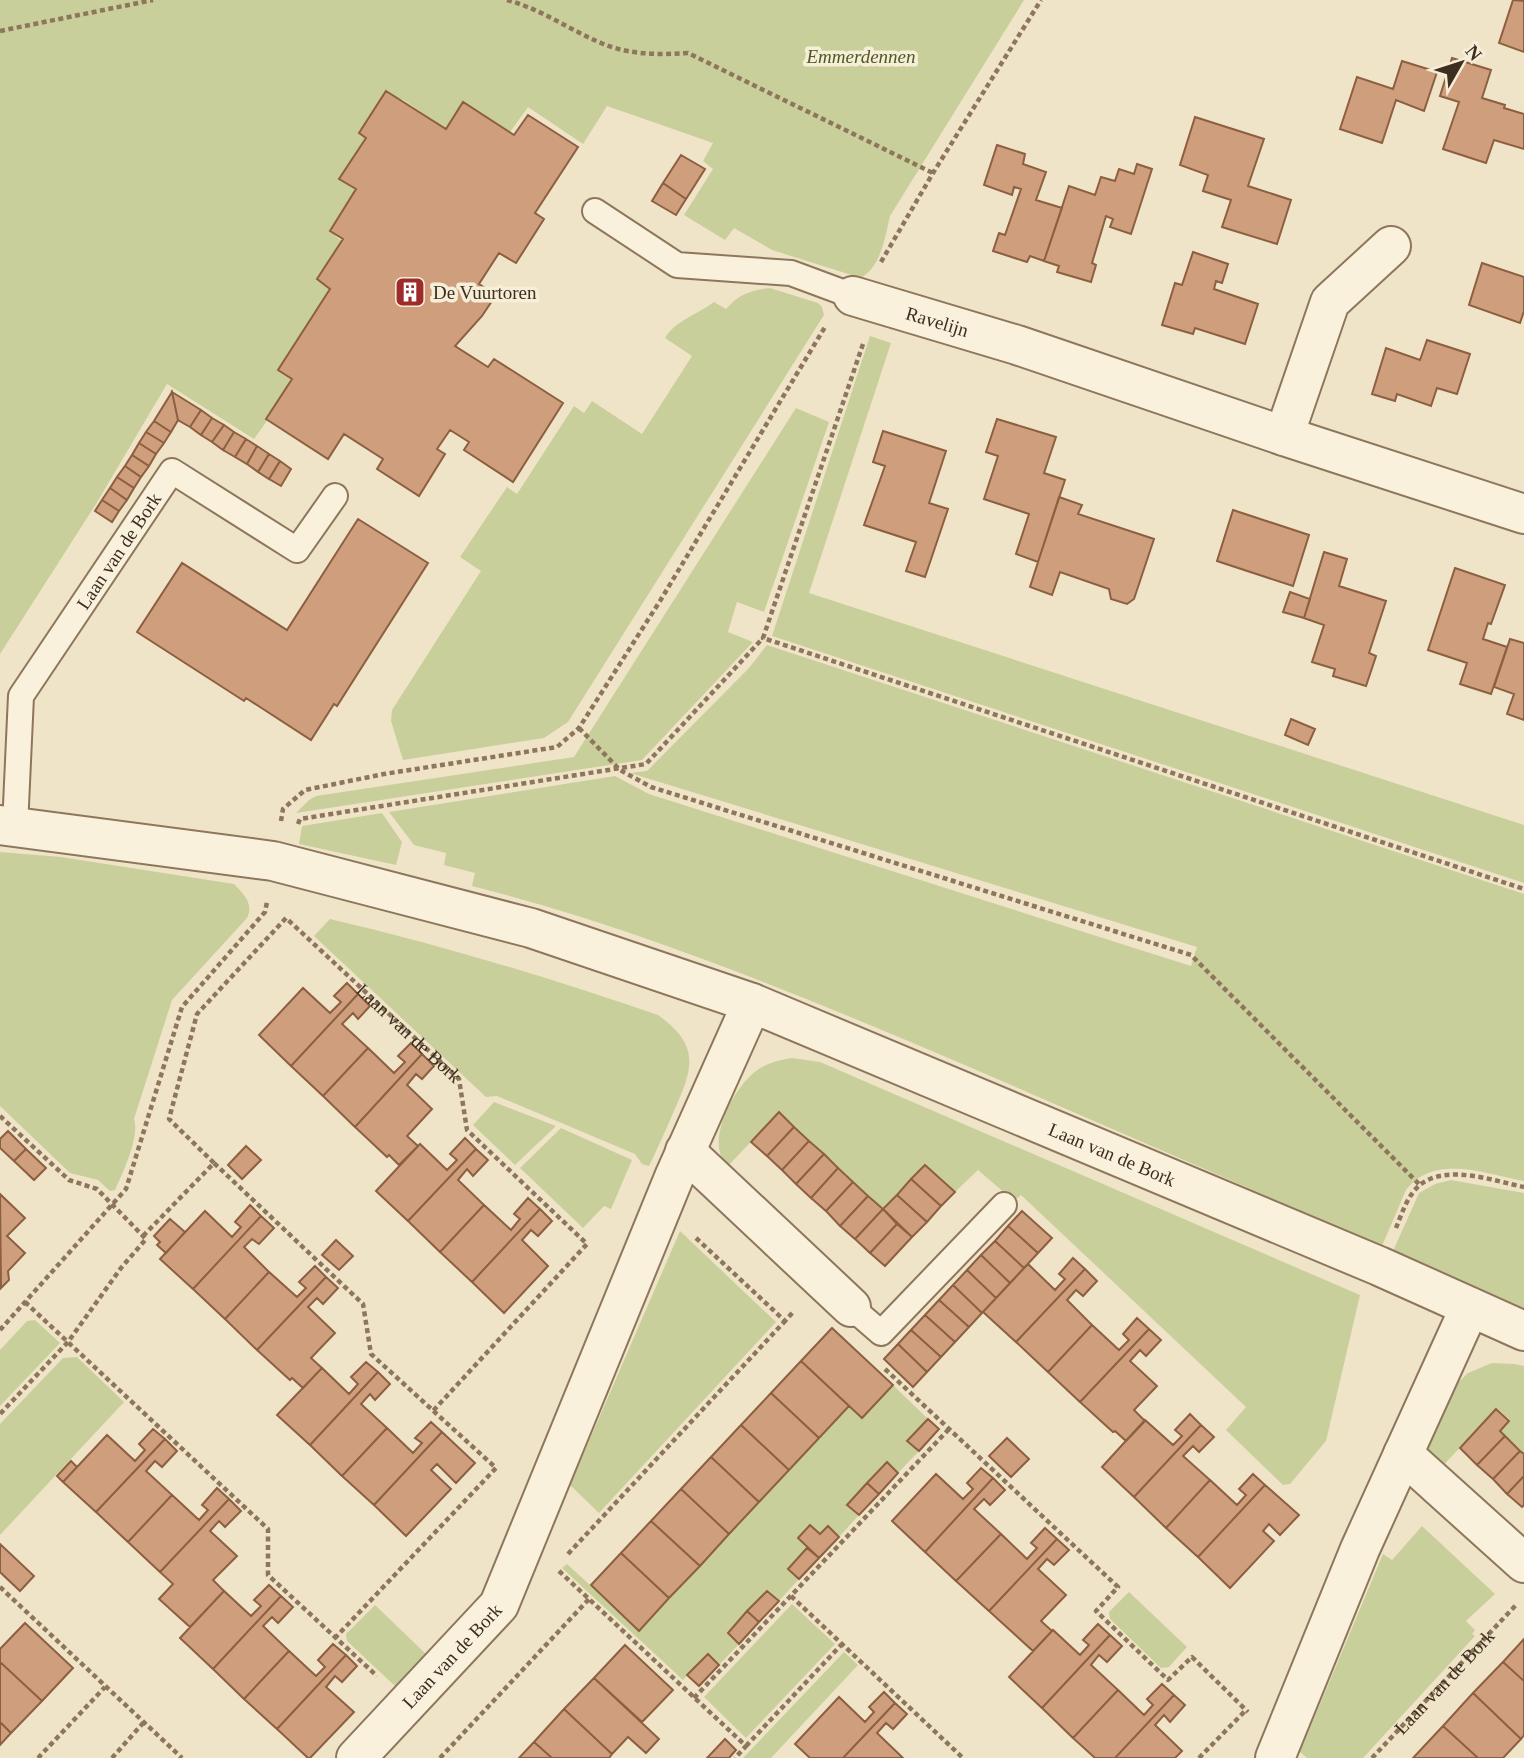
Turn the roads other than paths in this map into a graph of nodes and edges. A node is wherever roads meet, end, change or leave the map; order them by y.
1 (595, 211) dead end
2 (1391, 246) dead end
3 (865, 300) joint
4 (1284, 436) junction
5 (335, 496) dead end
6 (1524, 514) edge
7 (7, 826) edge
8 (752, 1003) junction
9 (685, 1151) junction
10 (1004, 1205) dead end
11 (851, 1307) joint
12 (1470, 1307) junction
13 (1524, 1331) edge
14 (1403, 1454) junction
15 (1524, 1563) edge
16 (1278, 1750) edge
17 (356, 1758) edge

1 - 3 lane, Ravelijn
2 - 4 street
3 - 4 street, Ravelijn
4 - 6 street, Ravelijn
5 - 7 lane, Laan van de Bork
7 - 8 street, Laan van de Bork
8 - 9 street, Laan van de Bork
8 - 12 street, Laan van de Bork
9 - 11 street
9 - 17 street, Laan van de Bork
10 - 11 lane
12 - 13 street, Laan van de Bork
12 - 14 street
14 - 15 street
14 - 16 street

